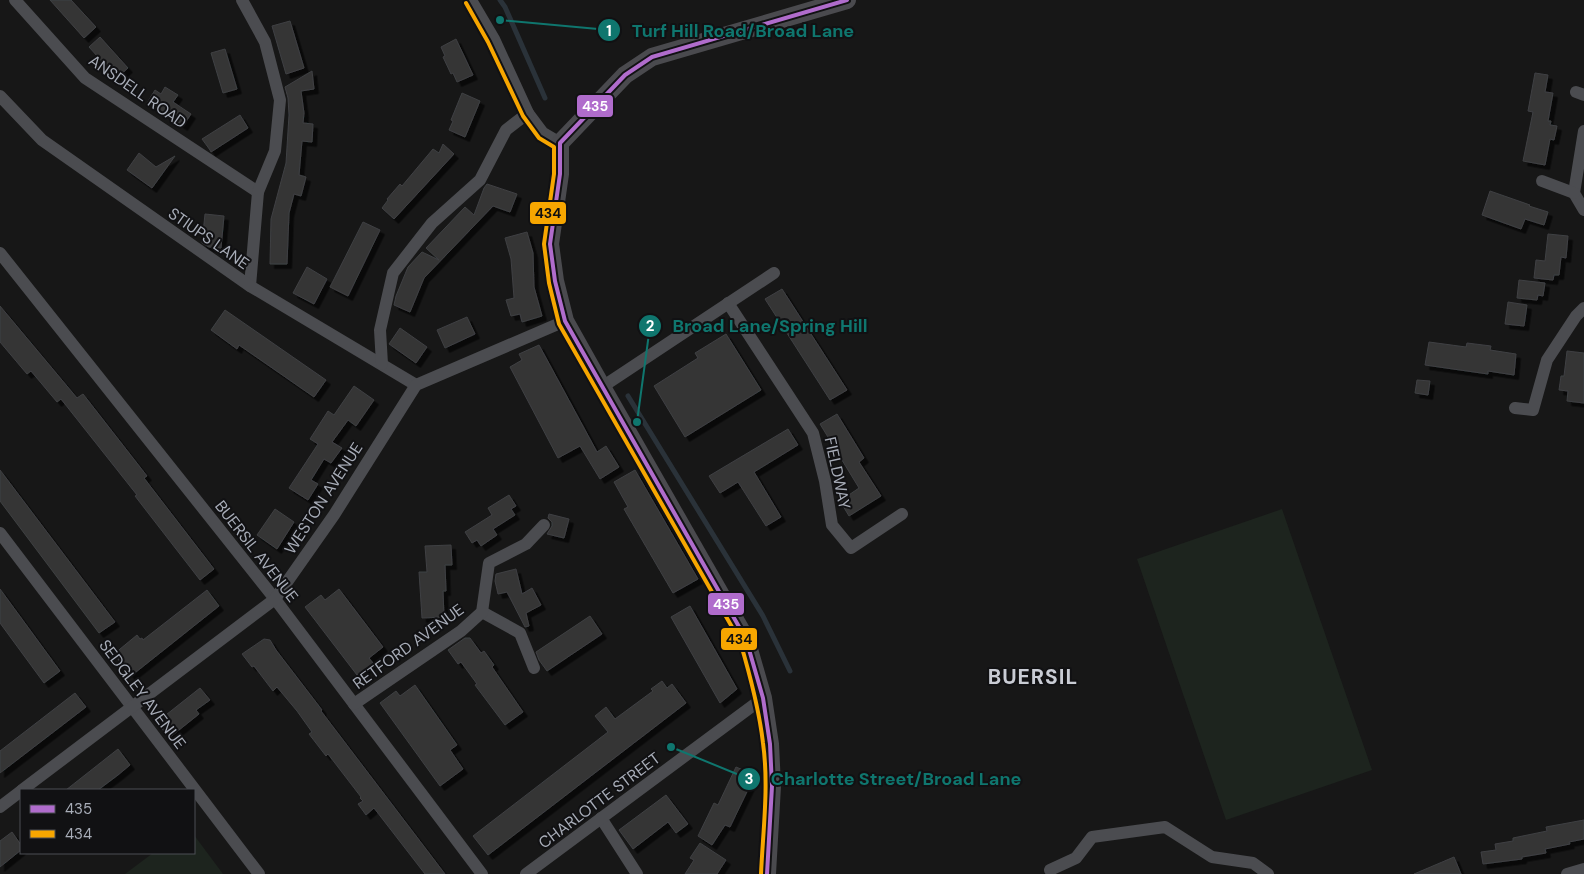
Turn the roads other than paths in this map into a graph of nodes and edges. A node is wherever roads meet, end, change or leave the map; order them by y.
1 (14, 0) edge
2 (242, 0) edge
3 (471, 0) edge
4 (847, 0) edge
5 (0, 96) edge
6 (528, 113) junction
7 (1584, 131) edge
8 (560, 143) junction
9 (1542, 181) dead end
10 (258, 192) junction
11 (1574, 193) junction
12 (1584, 210) edge
13 (0, 253) edge
14 (774, 273) dead end
15 (250, 286) junction
16 (728, 303) junction
17 (1584, 308) edge
18 (565, 321) junction
19 (382, 364) junction
20 (416, 385) junction
21 (602, 388) junction
22 (1515, 408) dead end
23 (902, 514) dead end
24 (544, 525) dead end
25 (0, 533) edge
26 (274, 599) junction
27 (482, 612) junction
28 (534, 668) dead end
29 (763, 698) junction
30 (354, 704) junction
31 (132, 707) junction
32 (25, 789) edge
33 (194, 789) edge
34 (195, 790) edge
35 (20, 792) edge
36 (0, 807) edge
37 (601, 818) junction
38 (1584, 869) edge
39 (1050, 870) dead end
40 (259, 874) edge
41 (482, 874) edge
42 (526, 874) edge
43 (637, 874) edge
44 (767, 874) edge
45 (1268, 874) edge
46 (1566, 874) edge

1 - 10 street, ANSDELL ROAD
2 - 10 street
3 - 6 street
4 - 8 main road
5 - 15 street, STIUPS LANE
6 - 8 street
6 - 19 street
7 - 11 street
8 - 18 main road
9 - 11 street
10 - 15 street
11 - 12 street
13 - 26 street, BUERSIL AVENUE
14 - 16 street
15 - 19 street, STIUPS LANE
16 - 21 street
16 - 23 street, FIELDWAY
17 - 22 street
18 - 20 street
18 - 21 main road
19 - 20 street, STIUPS LANE
20 - 26 street, WESTON AVENUE
21 - 29 main road
24 - 27 street, RETFORD AVENUE
25 - 31 street, SEDGLEY AVENUE
26 - 30 street, BUERSIL AVENUE
26 - 31 street, WESTON AVENUE
27 - 28 street
27 - 30 street, RETFORD AVENUE
29 - 37 street, CHARLOTTE STREET
29 - 44 main road
30 - 41 street, BUERSIL AVENUE
31 - 32 street, WESTON AVENUE
31 - 33 street, SEDGLEY AVENUE
34 - 40 street, SEDGLEY AVENUE
35 - 36 street, WESTON AVENUE
37 - 42 street, CHARLOTTE STREET
37 - 43 street
38 - 46 street
39 - 45 street

